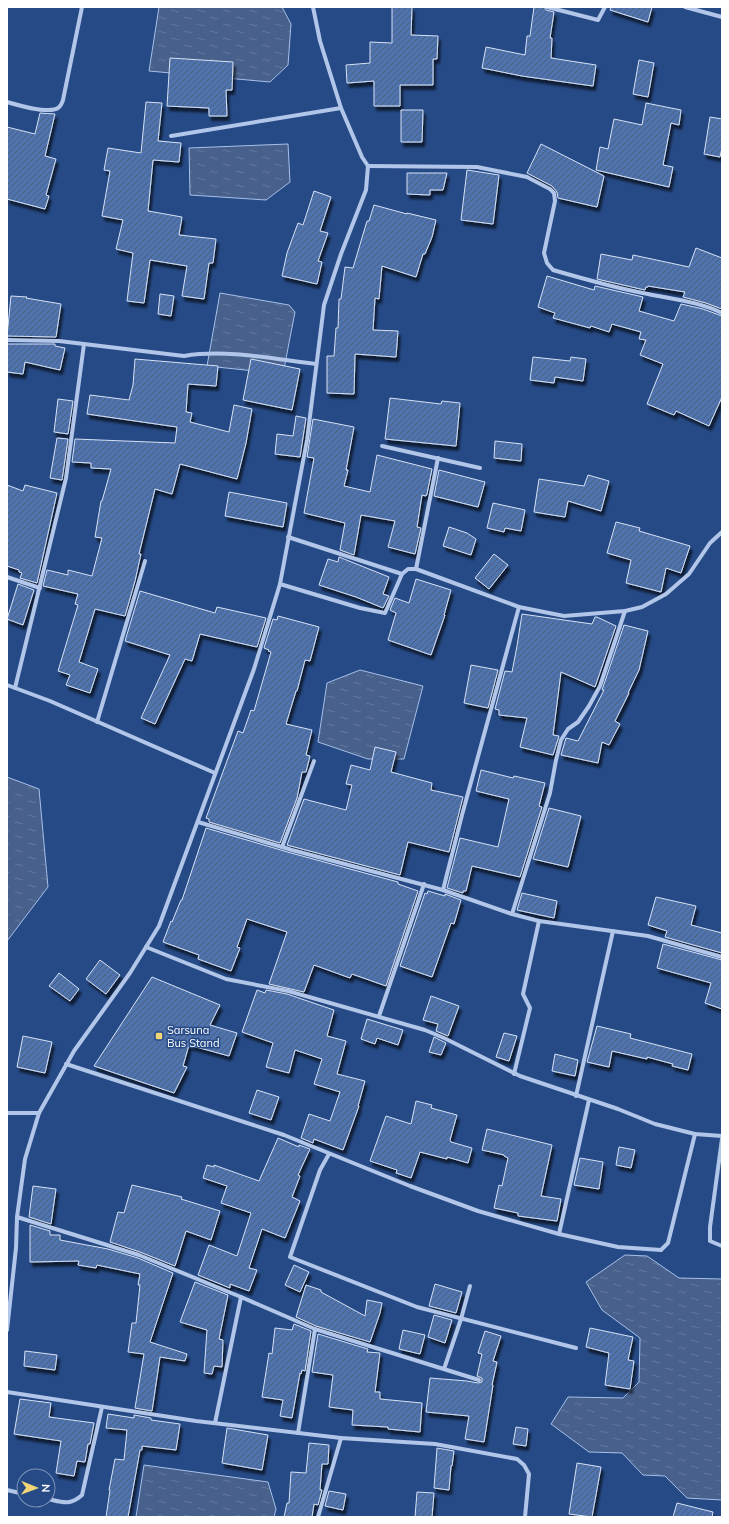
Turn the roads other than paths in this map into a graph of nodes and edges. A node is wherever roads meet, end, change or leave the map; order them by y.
1 (82, 7) edge
2 (313, 7) edge
3 (547, 7) edge
4 (605, 7) edge
5 (685, 7) edge
6 (722, 18) edge
7 (7, 102) edge
8 (341, 108) junction
9 (171, 136) dead end
10 (368, 166) junction
11 (722, 312) edge
12 (7, 340) edge
13 (84, 344) junction
14 (316, 364) junction
15 (382, 446) dead end
16 (438, 458) junction
17 (480, 468) dead end
18 (722, 532) edge
19 (288, 537) junction
20 (145, 561) dead end
21 (416, 569) junction
22 (402, 574) junction
23 (7, 577) edge
24 (280, 584) junction
25 (40, 588) junction
26 (519, 607) junction
27 (625, 612) junction
28 (7, 685) edge
29 (15, 688) junction
30 (97, 722) junction
31 (314, 761) dead end
32 (215, 773) junction
33 (198, 822) junction
34 (282, 847) junction
35 (424, 884) junction
36 (443, 890) junction
37 (512, 914) junction
38 (539, 921) junction
39 (613, 931) junction
40 (146, 947) junction
41 (722, 957) edge
42 (379, 1016) junction
43 (66, 1064) junction
44 (514, 1074) junction
45 (576, 1096) junction
46 (589, 1100) junction
47 (7, 1112) edge
48 (39, 1113) junction
49 (695, 1134) junction
50 (722, 1137) edge
51 (329, 1154) junction
52 (18, 1217) junction
53 (559, 1234) junction
54 (722, 1246) edge
55 (470, 1286) dead end
56 (241, 1297) junction
57 (461, 1319) junction
58 (315, 1329) junction
59 (7, 1330) edge
60 (576, 1348) dead end
61 (444, 1369) junction
62 (479, 1380) dead end
63 (7, 1392) edge
64 (102, 1407) junction
65 (215, 1423) junction
66 (298, 1433) junction
67 (341, 1438) junction
68 (56, 1501) edge
69 (318, 1517) edge
70 (525, 1517) edge

1 - 7 street
2 - 8 street
3 - 4 street
5 - 6 street
8 - 9 street
8 - 10 street
10 - 11 street
10 - 14 street
12 - 13 street
13 - 14 street
13 - 25 street
14 - 19 street
15 - 16 street
16 - 17 street
16 - 21 street
18 - 27 street
19 - 22 street
19 - 24 street
20 - 30 street
21 - 22 street
21 - 26 street
22 - 24 street
23 - 25 street
24 - 32 street
25 - 29 street
26 - 27 street
26 - 36 street
27 - 37 street
28 - 29 street
29 - 30 street
30 - 32 street
31 - 34 street
32 - 33 street
33 - 34 street
33 - 40 street
34 - 35 street
35 - 36 street
35 - 42 street
36 - 37 street
37 - 38 street
38 - 39 street
38 - 44 street
39 - 41 street
39 - 45 street
40 - 42 street
40 - 43 street
42 - 44 street
43 - 48 street
43 - 51 street
44 - 45 street
45 - 46 street
46 - 49 street
46 - 53 street
47 - 48 street
48 - 52 street
49 - 50 street
49 - 53 street
50 - 54 street
51 - 53 street
51 - 57 street
52 - 56 street
52 - 59 street
55 - 57 street
56 - 58 street
56 - 65 street
57 - 60 street
57 - 61 street
58 - 61 street
58 - 66 street
61 - 62 street
63 - 64 street
64 - 65 street
64 - 68 street
65 - 66 street
66 - 67 street
67 - 69 street
67 - 70 street

